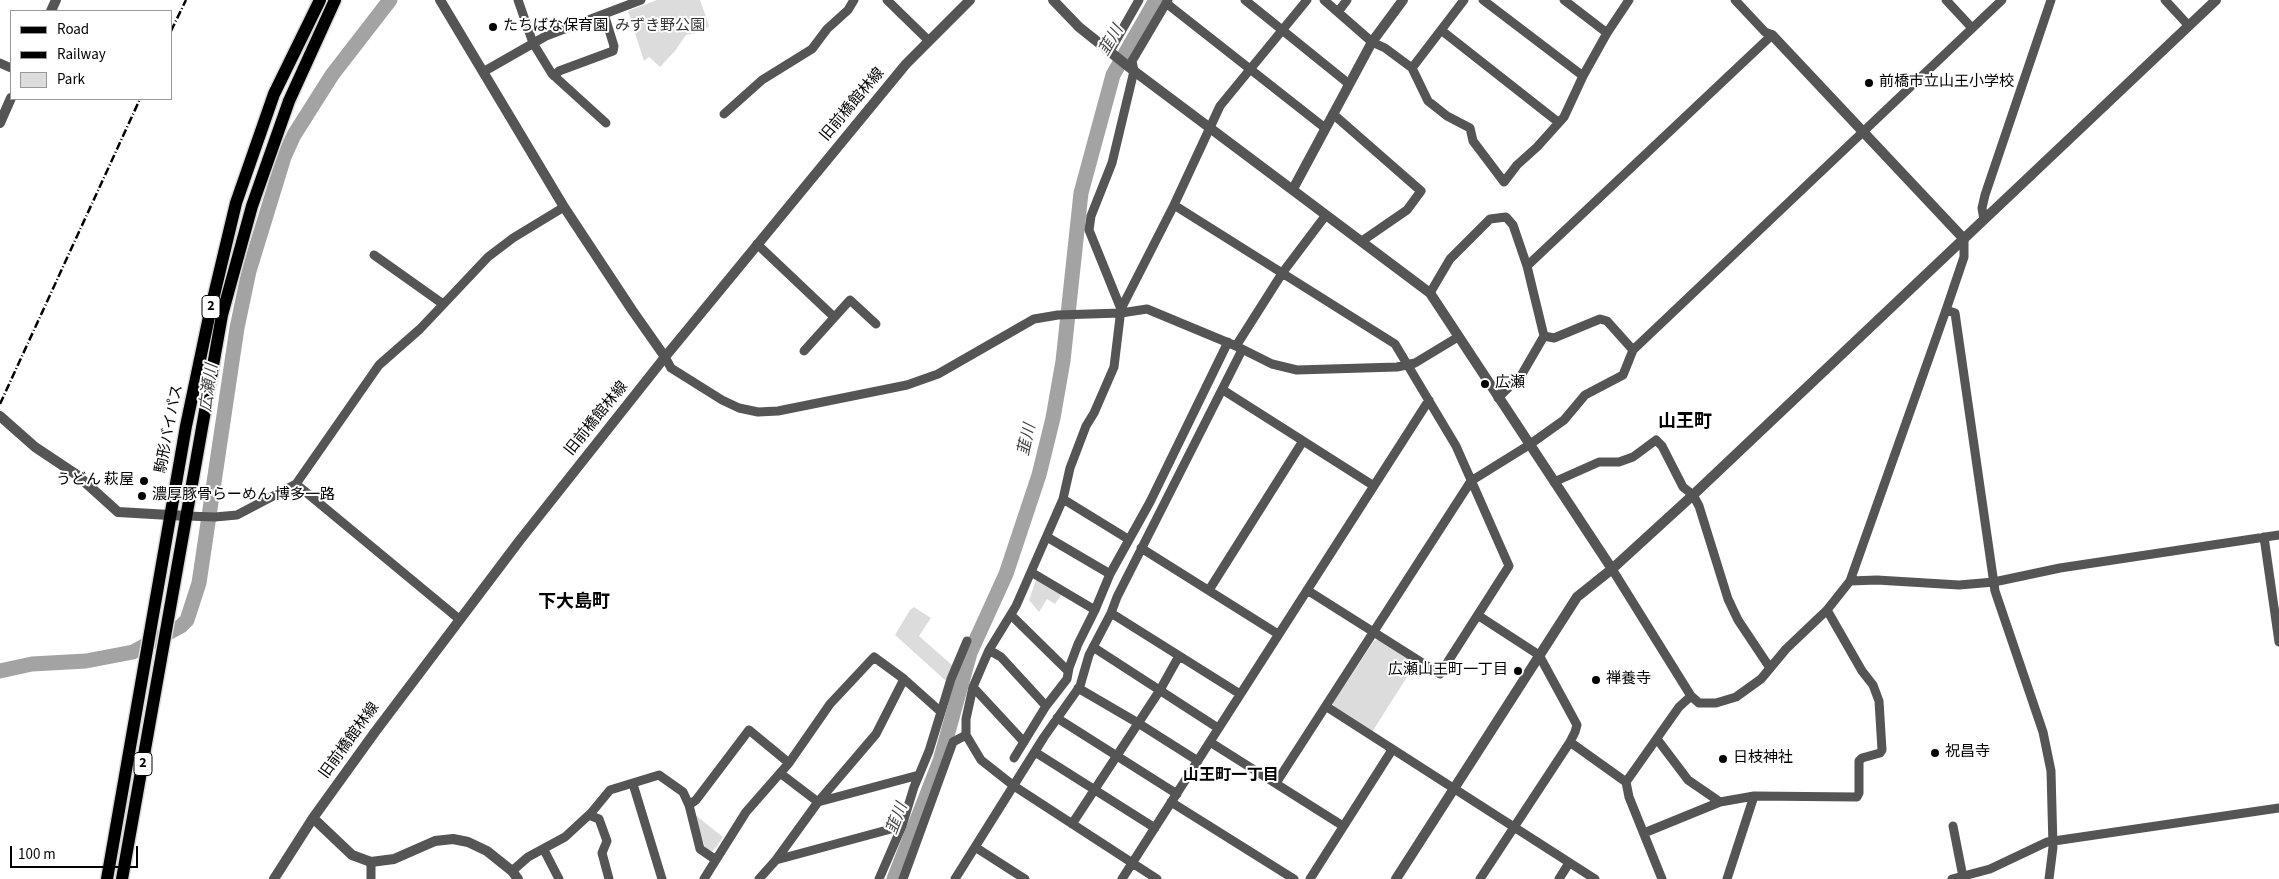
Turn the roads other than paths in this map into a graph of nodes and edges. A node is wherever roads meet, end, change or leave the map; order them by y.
1 (320, 0) edge
2 (335, 0) edge
3 (440, 0) edge
4 (518, 0) edge
5 (641, 0) edge
6 (854, 0) edge
7 (887, 0) edge
8 (970, 0) edge
9 (1053, 0) edge
10 (1139, 0) edge
11 (1245, 0) edge
12 (1307, 0) edge
13 (1324, 0) edge
14 (1347, 0) edge
15 (1403, 0) edge
16 (1464, 0) edge
17 (1483, 0) edge
18 (1564, 0) edge
19 (1629, 0) edge
20 (1735, 0) edge
21 (1946, 0) edge
22 (2002, 0) edge
23 (2051, 0) edge
24 (2165, 0) edge
25 (2216, 0) edge
26 (1167, 1) edge
27 (1338, 12) junction
28 (604, 14) junction
29 (2189, 26) junction
30 (1972, 28) junction
31 (1283, 30) junction
32 (1441, 30) junction
33 (1607, 33) junction
34 (1772, 35) junction
35 (928, 40) junction
36 (1372, 42) junction
37 (532, 43) junction
38 (1112, 53) junction
39 (1130, 67) junction
40 (1412, 68) junction
41 (1250, 69) junction
42 (483, 72) junction
43 (554, 76) junction
44 (1583, 76) junction
45 (1349, 84) junction
46 (10, 100) edge
47 (724, 114) dead end
48 (1333, 114) junction
49 (1558, 122) junction
50 (0, 123) edge
51 (606, 123) dead end
52 (1210, 126) junction
53 (1325, 128) junction
54 (1863, 132) junction
55 (1292, 189) junction
56 (1174, 205) junction
57 (564, 207) junction
58 (1326, 215) junction
59 (1984, 220) junction
60 (1964, 239) junction
61 (1362, 241) junction
62 (757, 244) junction
63 (374, 255) dead end
64 (1528, 266) junction
65 (1282, 272) junction
66 (1430, 294) junction
67 (443, 304) junction
68 (1946, 310) junction
69 (1121, 311) junction
70 (833, 316) junction
71 (876, 324) dead end
72 (1544, 336) junction
73 (1458, 337) junction
74 (1235, 346) junction
75 (1633, 350) junction
76 (804, 351) dead end
77 (665, 357) junction
78 (1408, 364) junction
79 (1223, 390) junction
80 (1498, 398) junction
81 (1429, 400) junction
82 (0, 416) edge
83 (1304, 441) junction
84 (1529, 445) junction
85 (1471, 481) junction
86 (1554, 482) junction
87 (296, 484) junction
88 (1374, 486) junction
89 (1693, 495) junction
90 (1064, 499) junction
91 (170, 515) junction
92 (193, 517) junction
93 (2279, 535) edge
94 (1047, 537) junction
95 (2264, 537) junction
96 (1128, 539) junction
97 (1141, 548) junction
98 (1612, 570) junction
99 (1031, 572) junction
100 (1110, 574) junction
101 (1850, 581) junction
102 (1994, 582) junction
103 (1209, 590) junction
104 (1307, 590) junction
105 (1095, 610) junction
106 (1827, 610) junction
107 (1111, 613) junction
108 (1011, 615) junction
109 (1479, 616) junction
110 (459, 619) junction
111 (1375, 632) junction
112 (1278, 634) junction
113 (967, 641) dead end
114 (2279, 642) edge
115 (1093, 647) junction
116 (989, 650) junction
117 (1539, 655) junction
118 (1179, 656) junction
119 (1770, 668) junction
120 (1068, 671) junction
121 (904, 679) junction
122 (973, 686) junction
123 (1078, 688) junction
124 (1160, 690) junction
125 (1240, 694) junction
126 (1691, 696) junction
127 (1046, 706) junction
128 (1327, 707) junction
129 (941, 712) junction
130 (1057, 718) junction
131 (1138, 723) junction
132 (1218, 728) junction
133 (966, 735) junction
134 (1657, 738) junction
135 (1024, 742) junction
136 (1210, 742) junction
137 (1570, 742) junction
138 (1392, 750) junction
139 (1035, 752) junction
140 (1116, 757) junction
141 (1014, 758) dead end
142 (1198, 761) junction
143 (789, 762) junction
144 (780, 772) junction
145 (919, 775) junction
146 (1626, 782) junction
147 (1276, 783) junction
148 (632, 784) junction
149 (1014, 786) junction
150 (1454, 787) junction
151 (1095, 789) junction
152 (1177, 794) junction
153 (1754, 796) junction
154 (818, 802) junction
155 (1171, 802) junction
156 (1720, 802) junction
157 (689, 805) junction
158 (2279, 808) edge
159 (589, 815) junction
160 (313, 818) junction
161 (1072, 824) junction
162 (902, 826) junction
163 (1343, 826) junction
164 (1954, 826) dead end
165 (1513, 827) junction
166 (1155, 828) junction
167 (1644, 833) junction
168 (2053, 841) junction
169 (976, 847) junction
170 (544, 850) junction
171 (716, 860) junction
172 (776, 860) junction
173 (371, 862) junction
174 (1132, 863) junction
175 (1569, 863) junction
176 (515, 875) edge
177 (1963, 877) junction
178 (707, 878) edge
179 (107, 879) edge
180 (122, 879) edge
181 (274, 879) edge
182 (370, 879) edge
183 (559, 879) edge
184 (609, 879) edge
185 (662, 879) edge
186 (759, 879) edge
187 (878, 879) edge
188 (904, 879) edge
189 (955, 879) edge
190 (1025, 879) edge
191 (1122, 879) edge
192 (1157, 879) edge
193 (1294, 879) edge
194 (1310, 879) edge
195 (1396, 879) edge
196 (1480, 879) edge
197 (1559, 879) edge
198 (1594, 879) edge
199 (1662, 879) edge
200 (1727, 879) edge
201 (1952, 879) edge
202 (2049, 879) edge

1 - 91 main road, 駒形バイパス / 2
2 - 92 main road, 駒形バイパス / 2
3 - 42 street
4 - 37 street
5 - 28 street
6 - 47 street
7 - 35 street
8 - 35 street, 旧前橋館林線
9 - 38 street
10 - 38 street
11 - 31 street
12 - 31 street
13 - 27 street
14 - 27 street
15 - 36 street
16 - 32 street
17 - 44 street
18 - 33 street
19 - 33 street
20 - 34 street
21 - 30 street
22 - 30 street
23 - 59 street
24 - 29 street
25 - 29 street
26 - 39 street
26 - 41 street
27 - 36 street
28 - 37 street
28 - 43 street
29 - 59 street
30 - 54 street
31 - 41 street
31 - 45 street
32 - 40 street
32 - 49 street
33 - 44 street
34 - 54 street
34 - 64 street
35 - 62 street, 旧前橋館林線
36 - 40 street
36 - 45 street
37 - 42 street
37 - 43 street
38 - 39 street
39 - 52 street
39 - 69 street
40 - 49 street
41 - 52 street
41 - 53 street
42 - 57 street
43 - 51 street
44 - 49 street
45 - 48 street
46 - 50 street
48 - 53 street
48 - 61 street
52 - 55 street
52 - 56 street
53 - 55 street
54 - 60 street
54 - 75 street
55 - 58 street
56 - 65 street
56 - 69 street
57 - 67 street
57 - 77 street
58 - 61 street
58 - 65 street
59 - 60 street
60 - 68 street
60 - 89 street
61 - 66 street
62 - 70 street
62 - 77 street, 旧前橋館林線
63 - 67 street
64 - 66 street
64 - 72 street
65 - 74 street
65 - 78 street
66 - 73 street
67 - 87 street
68 - 101 street
68 - 102 street
69 - 74 street
69 - 77 street
69 - 90 street
70 - 71 street
70 - 76 street
72 - 75 street
72 - 80 street
73 - 78 street
73 - 80 street
74 - 78 street
74 - 79 street
74 - 96 street
75 - 84 street
77 - 110 street, 旧前橋館林線
78 - 81 street
79 - 83 street
79 - 97 street
80 - 84 street
81 - 85 street
81 - 88 street
82 - 91 street
83 - 88 street
83 - 103 street
84 - 85 street
84 - 86 street
85 - 109 street
85 - 111 street
86 - 89 street
86 - 98 street
87 - 92 street
87 - 110 street
88 - 104 street
89 - 98 street
89 - 119 street
90 - 94 street
90 - 96 street
91 - 92 street
91 - 179 main road, 駒形バイパス / 2
92 - 180 main road, 駒形バイパス / 2
93 - 95 street
94 - 99 street
94 - 100 street
95 - 102 street
95 - 114 street
96 - 100 street
97 - 103 street
97 - 107 street
98 - 117 street
98 - 126 street
99 - 105 street
99 - 108 street
100 - 105 street
101 - 102 street
101 - 106 street
102 - 168 street
103 - 112 street
104 - 111 street
104 - 112 street
105 - 120 street
106 - 119 street
106 - 153 street
107 - 115 street
107 - 118 street
108 - 116 street
108 - 120 street
109 - 111 street
109 - 117 street
110 - 160 street, 旧前橋館林線
111 - 128 street
112 - 125 street
113 - 129 street
115 - 123 street
115 - 124 street
116 - 122 street
116 - 127 street
117 - 137 street
117 - 150 street
118 - 124 street
118 - 125 street
119 - 126 street
120 - 127 street
121 - 129 street
121 - 143 street
121 - 154 street
122 - 133 street
122 - 135 street
123 - 130 street
123 - 131 street
124 - 131 street
124 - 132 street
125 - 132 street
126 - 134 street
127 - 135 street
128 - 138 street
128 - 147 street
129 - 145 street
130 - 139 street
130 - 140 street
131 - 140 street
131 - 142 street
132 - 136 street
133 - 149 street
133 - 188 street
134 - 146 street
134 - 156 street
135 - 141 street
136 - 142 street
136 - 147 street
137 - 146 street
137 - 165 street
138 - 150 street
138 - 163 street
139 - 149 street
139 - 151 street
140 - 151 street
140 - 152 street
142 - 152 street
143 - 144 street
143 - 157 street
144 - 154 street
144 - 171 street
145 - 154 street
145 - 162 street
146 - 167 street
147 - 163 street
148 - 157 street
148 - 159 street
148 - 185 street
149 - 161 street
149 - 169 street
150 - 165 street
150 - 195 street
151 - 161 street
151 - 166 street
152 - 155 street
153 - 156 street
153 - 200 street
154 - 172 street
155 - 166 street
155 - 193 street
156 - 167 street
157 - 171 street
158 - 168 street
159 - 170 street
159 - 184 street
160 - 173 street
160 - 181 street, 旧前橋館林線
161 - 174 street
162 - 172 street
162 - 187 street
163 - 194 street
164 - 177 street
165 - 175 street
165 - 196 street
166 - 174 street
167 - 199 street
168 - 177 street
168 - 202 street
169 - 189 street
169 - 190 street
170 - 176 street
170 - 183 street
171 - 178 street
172 - 186 street
173 - 176 street
173 - 182 street
174 - 191 street
174 - 192 street
175 - 197 street
175 - 198 street
177 - 201 street

